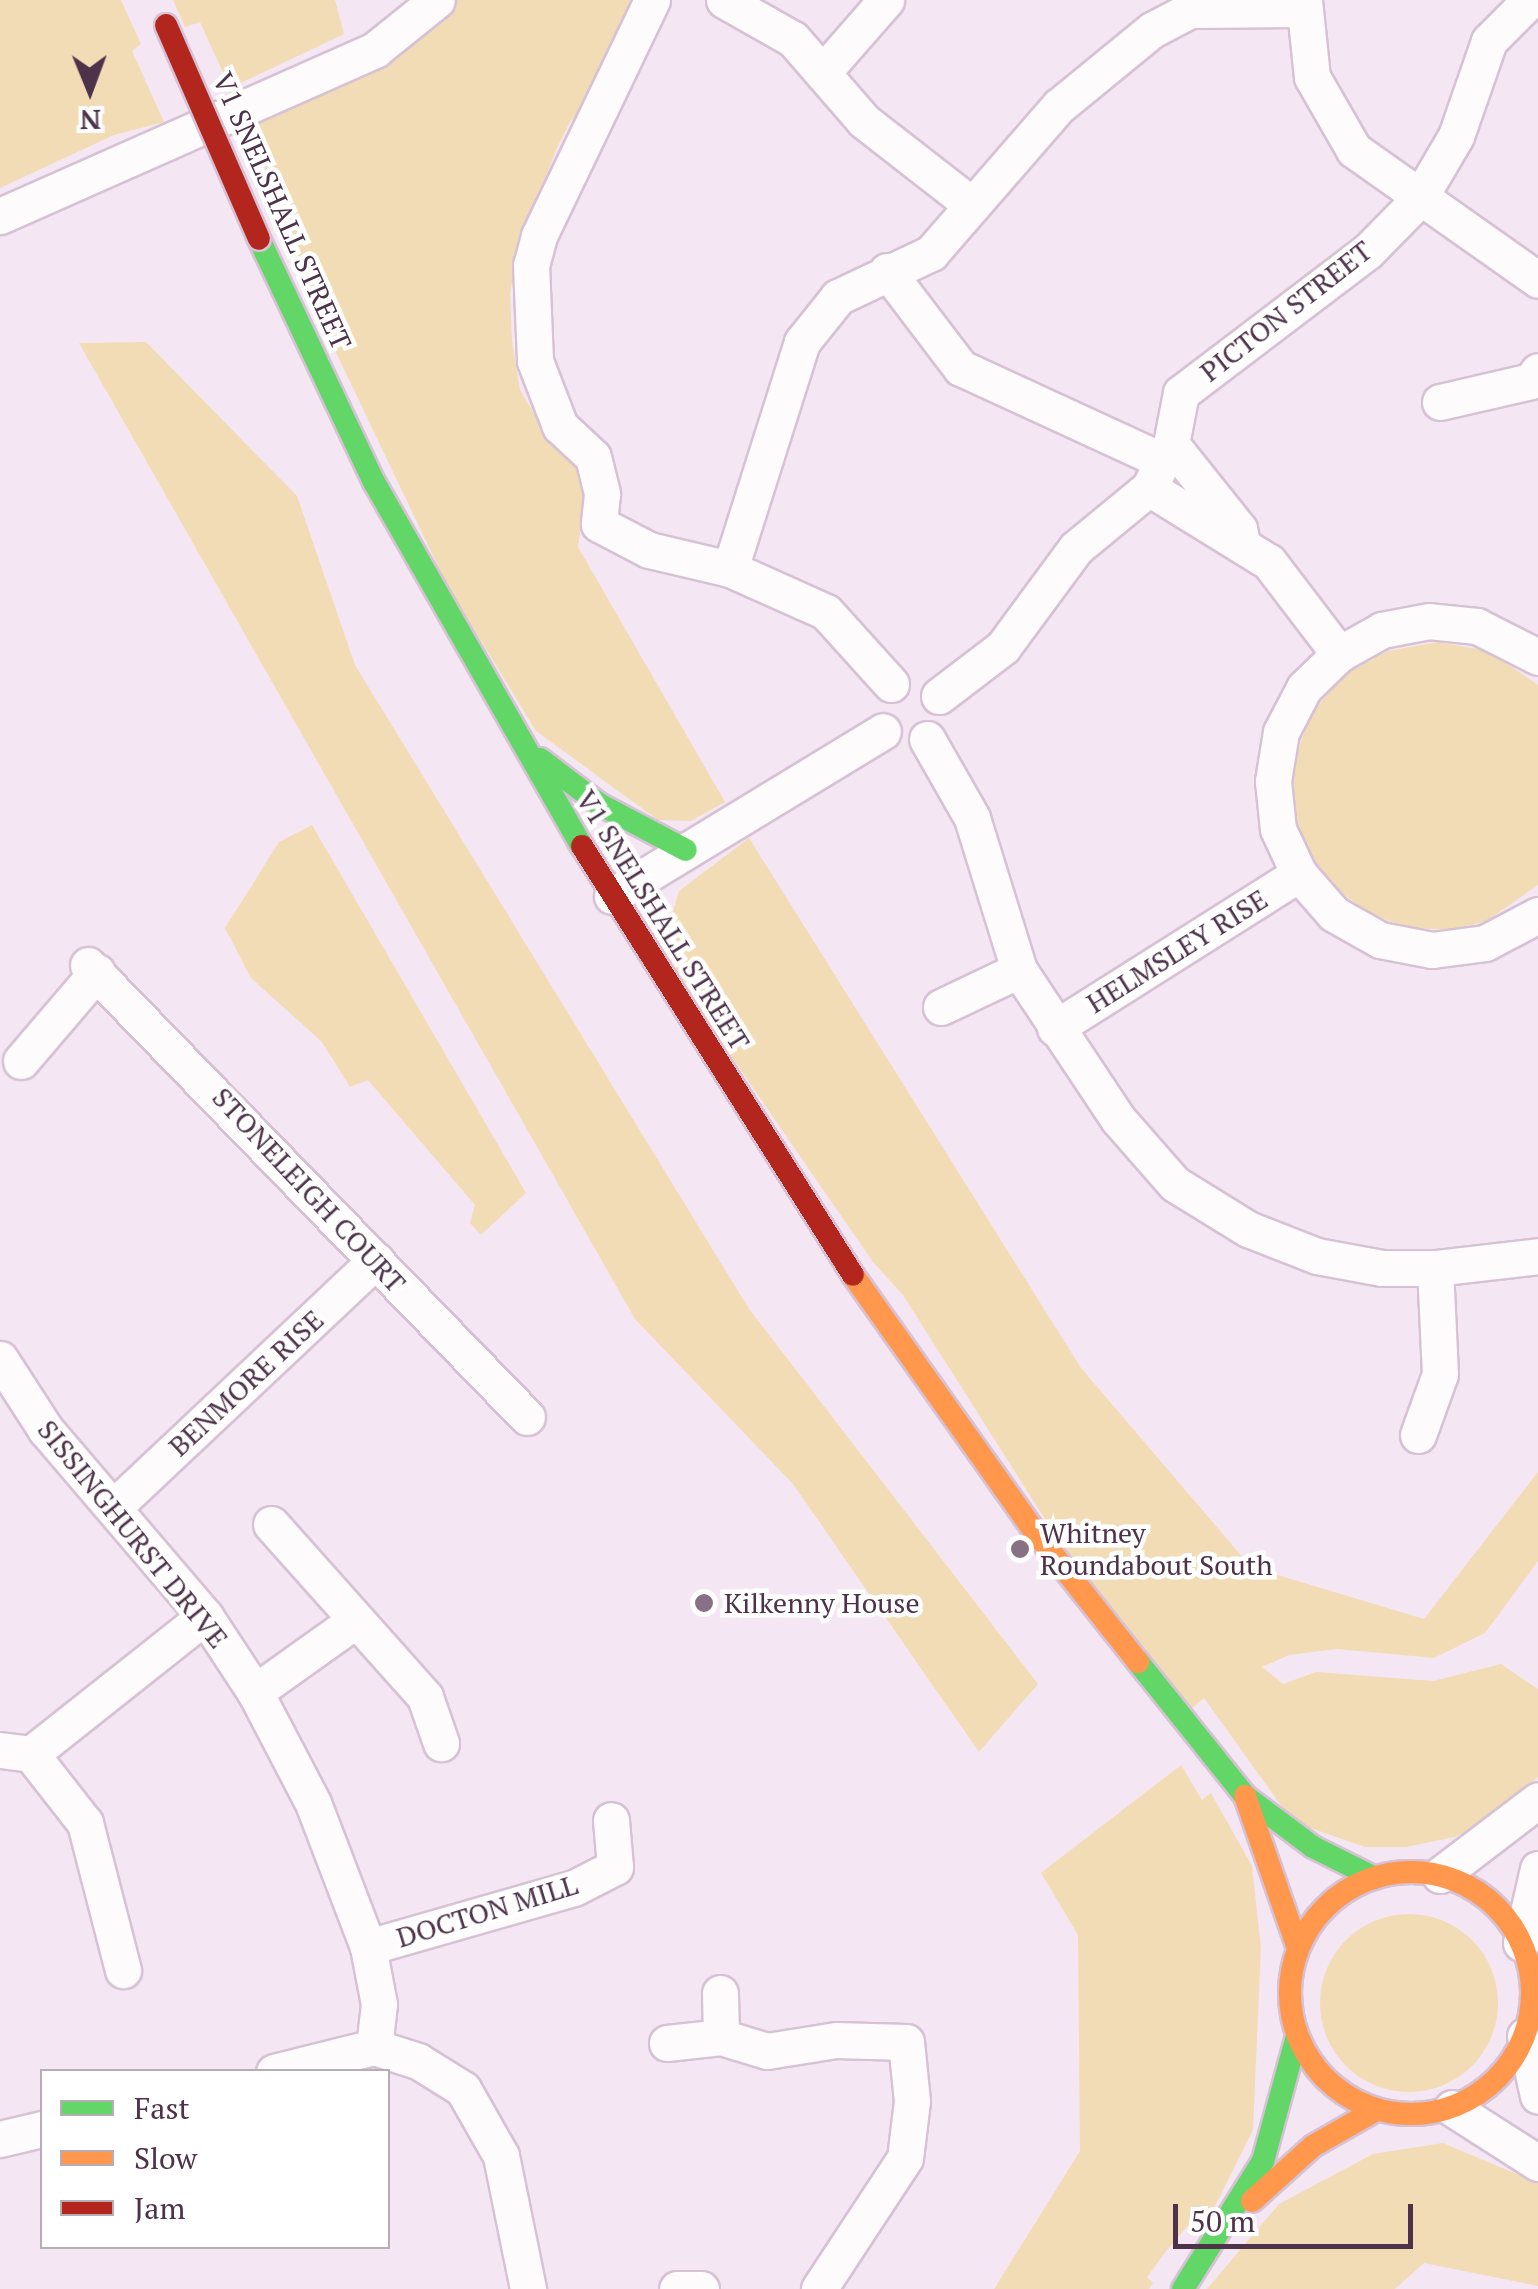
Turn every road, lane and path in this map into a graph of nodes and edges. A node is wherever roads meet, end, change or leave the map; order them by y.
1 (154, 0) edge
2 (437, 0) edge
3 (652, 0) edge
4 (724, 0) edge
5 (886, 0) edge
6 (1530, 0) edge
7 (1303, 4) edge
8 (823, 72) junction
9 (1419, 199) junction
10 (972, 206) junction
11 (0, 216) edge
12 (886, 271) junction
13 (1538, 280) edge
14 (1536, 381) edge
15 (1440, 402) dead end
16 (1161, 464) junction
17 (1243, 544) junction
18 (730, 569) junction
19 (1533, 639) edge
20 (1339, 654) junction
21 (891, 684) junction
22 (938, 696) junction
23 (883, 730) junction
24 (516, 740) junction
25 (926, 740) junction
26 (686, 850) junction
27 (1298, 874) junction
28 (612, 896) junction
29 (1538, 915) edge
30 (1019, 970) junction
31 (941, 1006) dead end
32 (1055, 1028) junction
33 (22, 1061) dead end
34 (1538, 1256) edge
35 (376, 1260) junction
36 (1435, 1268) junction
37 (4, 1370) edge
38 (527, 1417) dead end
39 (1414, 1441) dead end
40 (116, 1505) junction
41 (271, 1524) dead end
42 (205, 1616) junction
43 (356, 1620) junction
44 (256, 1692) junction
45 (441, 1744) dead end
46 (16, 1752) edge
47 (1245, 1796) junction
48 (1538, 1800) edge
49 (612, 1820) dead end
50 (1538, 1869) edge
51 (1440, 1876) junction
52 (1374, 1878) junction
53 (1521, 1942) junction
54 (368, 1947) junction
55 (1298, 1948) junction
56 (123, 1970) dead end
57 (720, 1993) dead end
58 (1296, 2036) junction
59 (1525, 2036) junction
60 (722, 2037) junction
61 (667, 2042) dead end
62 (374, 2046) junction
63 (286, 2069) edge
64 (1538, 2096) edge
65 (1452, 2108) junction
66 (1376, 2110) junction
67 (40, 2130) edge
68 (0, 2140) edge
69 (1538, 2163) edge
70 (1233, 2218) junction
71 (528, 2289) edge
72 (677, 2289) edge
73 (701, 2289) edge
74 (819, 2289) edge
75 (1183, 2289) edge

1 - 24 street, V1 SNELSHALL STREET, bridge
2 - 11 street
3 - 18 street
4 - 8 street
5 - 8 street
6 - 9 street, PICTON STREET
7 - 9 street
7 - 10 street
8 - 10 street
9 - 13 street
9 - 16 street, PICTON STREET
10 - 12 street
12 - 16 street
12 - 18 street
14 - 15 street
16 - 17 street
16 - 17 street
16 - 22 street
17 - 20 street
18 - 21 street
19 - 20 street
20 - 27 street
21 - 22 street
21 - 23 street
22 - 25 street
23 - 25 street
23 - 26 street
24 - 26 street
24 - 28 street, V1 SNELSHALL STREET
25 - 30 street
26 - 28 street
27 - 29 street
27 - 32 street, HELMSLEY RISE
28 - 47 street, V1 SNELSHALL STREET
30 - 31 street
30 - 32 street
32 - 36 street
33 - 35 street, STONELEIGH COURT
34 - 36 street
35 - 38 street, STONELEIGH COURT
35 - 40 street, BENMORE RISE
36 - 39 street
37 - 40 street, SISSINGHURST DRIVE
40 - 42 street, SISSINGHURST DRIVE
41 - 43 street
42 - 44 street, SISSINGHURST DRIVE
42 - 46 street
43 - 44 street
43 - 45 street
44 - 54 street, SISSINGHURST DRIVE
46 - 56 street
47 - 52 street, V1 SNELSHALL STREET
47 - 55 street, V1 SNELSHALL STREET
48 - 51 street
49 - 54 street, DOCTON MILL
50 - 53 street
51 - 52 street
51 - 53 street
52 - 55 street
53 - 59 street
54 - 62 street, SISSINGHURST DRIVE
55 - 58 street
57 - 60 street
58 - 66 street
58 - 70 street
59 - 64 street
59 - 65 street
60 - 61 street
60 - 74 street
62 - 63 street
62 - 71 street
65 - 66 street
65 - 69 street
66 - 70 street
67 - 68 street
70 - 75 street
72 - 73 street

